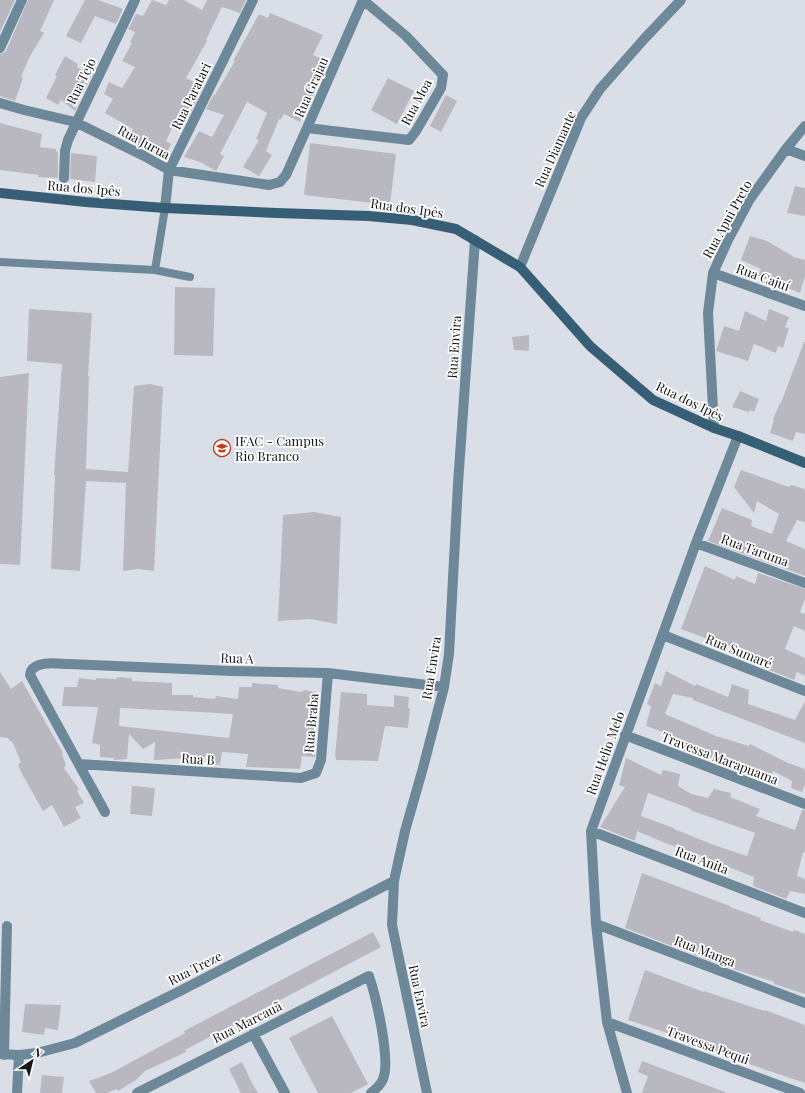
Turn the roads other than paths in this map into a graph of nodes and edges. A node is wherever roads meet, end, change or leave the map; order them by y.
1 (22, 0) edge
2 (135, 0) edge
3 (253, 0) edge
4 (363, 0) edge
5 (682, 0) edge
6 (0, 48) edge
7 (0, 103) edge
8 (75, 122) junction
9 (805, 126) edge
10 (307, 128) junction
11 (786, 148) junction
12 (805, 156) edge
13 (169, 170) junction
14 (64, 178) dead end
15 (280, 182) joint
16 (0, 193) edge
17 (165, 208) junction
18 (475, 240) junction
19 (0, 262) edge
20 (520, 267) junction
21 (155, 270) junction
22 (713, 272) junction
23 (190, 277) dead end
24 (805, 306) edge
25 (714, 428) junction
26 (738, 436) junction
27 (805, 463) edge
28 (696, 542) junction
29 (805, 583) edge
30 (663, 635) junction
31 (328, 673) junction
32 (444, 687) junction
33 (805, 691) edge
34 (625, 735) junction
35 (79, 764) junction
36 (316, 774) joint
37 (805, 804) edge
38 (106, 812) dead end
39 (591, 832) junction
40 (394, 881) junction
41 (805, 913) edge
42 (596, 924) junction
43 (7, 926) dead end
44 (805, 1003) edge
45 (607, 1022) junction
46 (253, 1034) junction
47 (2, 1054) edge
48 (19, 1055) junction
49 (144, 1091) edge
50 (17, 1093) edge
51 (285, 1093) edge
52 (371, 1093) edge
53 (427, 1093) edge
54 (626, 1093) edge
55 (800, 1093) edge

1 - 6 street
2 - 8 street, Rua Tejo
3 - 13 street, Rua Paratari
4 - 10 street, Rua Grajau
4 - 10 street, Rua Moa
5 - 20 street, Rua Diamante
7 - 8 street, Rua Jurua
8 - 13 street, Rua Jurua
8 - 14 street, Rua Tejo
9 - 11 street, Rua Apui Preto
10 - 15 street, Rua Grajau
11 - 12 street
11 - 22 street, Rua Apui Preto
13 - 15 street, Rua Jurua
13 - 17 street, Rua Paratari
16 - 17 street, Rua dos Ipês
17 - 18 street, Rua dos Ipês
17 - 21 lane
18 - 20 street, Rua dos Ipês
18 - 32 street, Rua Envira
19 - 21 lane
20 - 25 street, Rua dos Ipês
21 - 23 lane
22 - 24 street, Rua Cajuí
22 - 25 street, Rua Apui Preto
25 - 26 street, Rua dos Ipês
26 - 27 street, Rua dos Ipês
26 - 28 street, Rua Helio Melo
28 - 29 street, Rua Taruma
28 - 30 street, Rua Helio Melo
30 - 33 street, Rua Sumaré
30 - 34 street, Rua Helio Melo
31 - 32 street, Rua A
31 - 35 street, Rua A
31 - 36 street, Rua Braba
32 - 40 street, Rua Envira
34 - 37 street, Travessa Marapuama
34 - 39 street, Rua Helio Melo
35 - 36 street, Rua B
35 - 38 street
39 - 41 street, Rua Anita
39 - 42 street, Rua Helio Melo
40 - 48 street, Rua Treze
40 - 53 street, Rua Envira
42 - 44 street, Rua Manga
42 - 45 street, Rua Helio Melo
43 - 47 street
45 - 54 street, Rua Helio Melo
45 - 55 street, Travessa Pequi
46 - 49 street, Rua Marcauã
46 - 51 street
46 - 52 street, Rua Marcauã
47 - 48 street, Rua Treze
48 - 50 street

